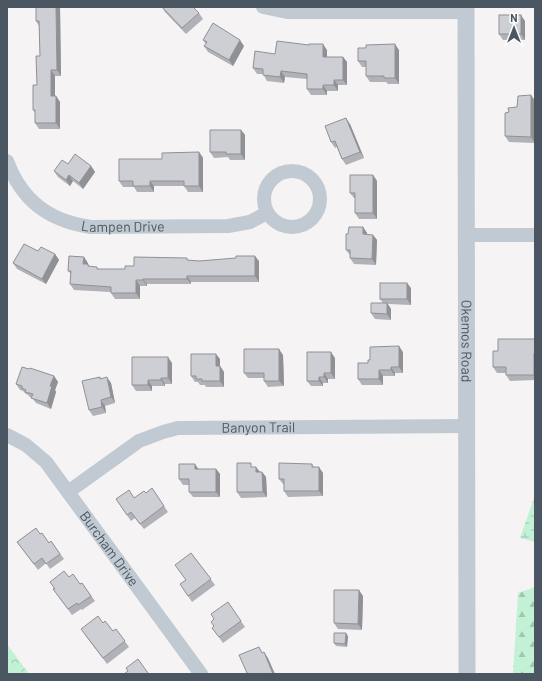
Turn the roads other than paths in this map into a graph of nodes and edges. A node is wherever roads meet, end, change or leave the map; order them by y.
1 (263, 7) edge
2 (466, 10) edge
3 (7, 161) edge
4 (267, 213) dead end
5 (466, 235) junction
6 (535, 235) edge
7 (467, 426) junction
8 (7, 436) edge
9 (68, 492) junction
10 (201, 674) edge
11 (467, 674) edge

1 - 2 street
2 - 5 street, Okemos Road
3 - 4 street, Lampen Drive
5 - 6 street
5 - 7 street, Okemos Road
7 - 9 street, Banyon Trail
7 - 11 street, Okemos Road
8 - 9 street, Burcham Drive
9 - 10 street, Burcham Drive

